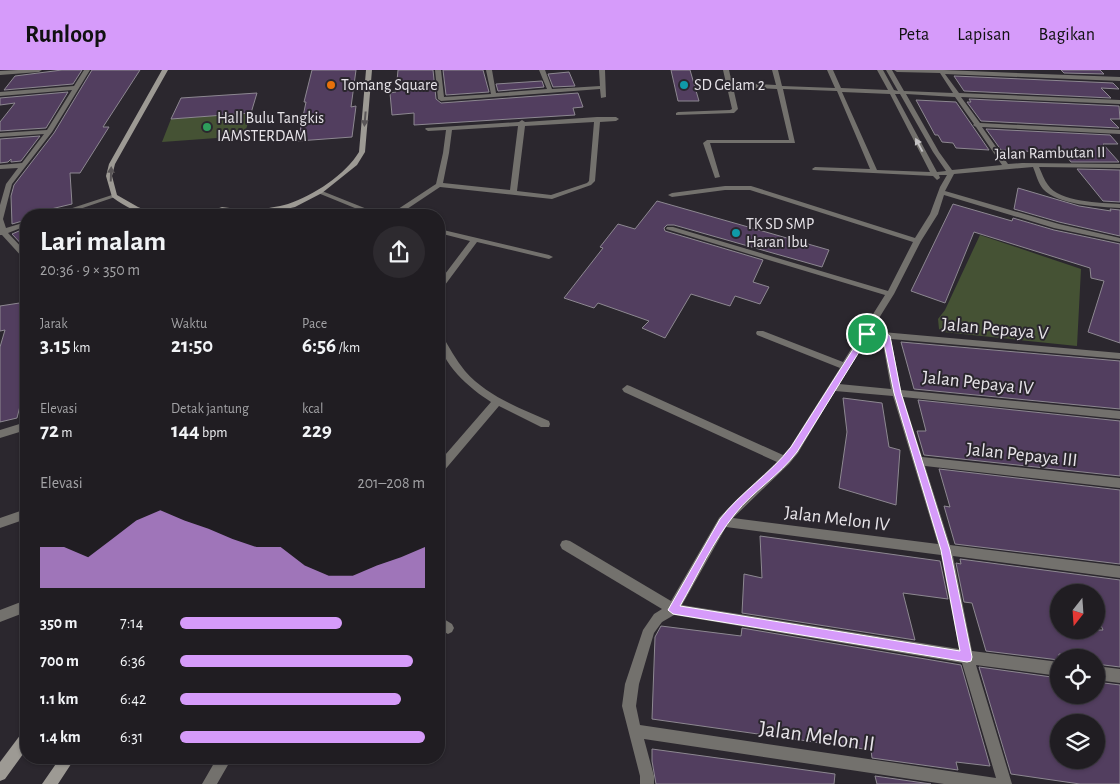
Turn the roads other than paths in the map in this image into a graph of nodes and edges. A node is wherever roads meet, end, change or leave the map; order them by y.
1 (39, 70) edge
2 (87, 70) edge
3 (165, 70) edge
4 (370, 70) edge
5 (438, 70) edge
6 (489, 70) edge
7 (542, 70) edge
8 (602, 70) edge
9 (726, 70) edge
10 (775, 70) edge
11 (830, 70) edge
12 (880, 70) edge
13 (889, 70) edge
14 (897, 70) edge
15 (18, 71) edge
16 (941, 71) edge
17 (0, 73) edge
18 (1120, 79) edge
19 (603, 87) junction
20 (729, 87) junction
21 (76, 88) junction
22 (781, 90) junction
23 (550, 91) junction
24 (838, 92) junction
25 (0, 94) edge
26 (892, 94) junction
27 (494, 95) junction
28 (902, 95) junction
29 (603, 97) dead end
30 (957, 97) junction
31 (1074, 102) junction
32 (1120, 102) edge
33 (1120, 106) edge
34 (678, 114) dead end
35 (616, 118) dead end
36 (597, 119) junction
37 (522, 122) junction
38 (976, 125) junction
39 (449, 128) junction
40 (428, 129) dead end
41 (49, 132) junction
42 (1120, 132) edge
43 (0, 135) edge
44 (25, 165) junction
45 (1035, 165) junction
46 (1006, 166) junction
47 (1120, 166) edge
48 (0, 167) edge
49 (815, 169) dead end
50 (875, 172) junction
51 (951, 173) junction
52 (933, 174) junction
53 (717, 176) dead end
54 (439, 185) junction
55 (942, 190) junction
56 (320, 192) junction
57 (513, 193) junction
58 (672, 195) dead end
59 (114, 196) junction
60 (1, 205) edge
61 (1120, 206) edge
62 (74, 209) edge
63 (135, 209) edge
64 (276, 209) edge
65 (363, 209) edge
66 (402, 209) edge
67 (0, 219) edge
68 (20, 226) edge
69 (670, 229) dead end
70 (445, 232) edge
71 (1, 233) edge
72 (475, 240) junction
73 (1120, 240) edge
74 (917, 241) junction
75 (20, 250) edge
76 (549, 257) dead end
77 (445, 279) edge
78 (890, 294) junction
79 (760, 333) dead end
80 (867, 334) junction
81 (886, 336) junction
82 (445, 348) edge
83 (1120, 356) edge
84 (846, 367) junction
85 (833, 387) junction
86 (627, 389) dead end
87 (898, 393) junction
88 (498, 401) junction
89 (1120, 415) edge
90 (545, 424) dead end
91 (20, 428) edge
92 (0, 434) edge
93 (785, 461) junction
94 (445, 462) edge
95 (920, 462) junction
96 (1120, 483) edge
97 (20, 516) edge
98 (723, 522) junction
99 (0, 523) edge
100 (566, 545) dead end
101 (946, 550) junction
102 (1120, 572) edge
103 (20, 608) edge
104 (673, 610) junction
105 (0, 616) edge
106 (967, 657) junction
107 (1050, 667) edge
108 (1105, 674) edge
109 (1120, 676) edge
110 (635, 731) junction
111 (20, 747) edge
112 (63, 764) edge
113 (221, 764) edge
114 (0, 774) edge
115 (48, 784) edge
116 (209, 784) edge
117 (647, 784) edge
118 (993, 784) edge
119 (1005, 784) edge

1 - 15 street
2 - 21 street
59 -> 3 street
4 -> 56 street
5 - 27 street
6 - 27 street
7 - 23 street
8 - 19 street
9 - 20 street
10 - 22 street
11 - 24 street
12 - 26 street
13 - 28 street
14 - 16 street
15 - 17 street
16 - 18 street
16 - 30 street
19 - 23 street
19 - 29 street
20 - 22 street
20 - 34 street
21 - 25 street
21 - 41 street
22 - 24 street
22 - 53 street
23 - 27 street
24 - 26 street
24 - 50 street
26 - 28 street
52 -> 26 street
28 - 30 street
28 - 51 street
30 - 31 street
30 - 38 street
31 - 32 street
31 - 33 street
35 - 36 street
36 - 37 street
36 - 57 street
37 - 39 street
37 - 57 street
38 - 42 street
38 - 46 street
39 - 40 street
39 - 54 street
41 - 43 street
41 - 44 street
44 - 48 street
44 - 60 street
45 - 46 street, Jalan Rambutan II
45 - 47 street, Jalan Rambutan II
45 - 61 street
46 - 51 street, Jalan Rambutan II
49 - 50 street, Jalan Rambutan II
50 - 52 street, Jalan Rambutan II
51 - 52 street, Jalan Rambutan II
51 - 55 street
52 - 55 street
54 - 57 street
54 - 66 street
55 - 73 street
55 - 74 street
56 - 64 street
56 - 65 street
58 - 74 street
59 - 62 street
59 - 63 street
60 - 67 street
67 - 71 street
68 - 71 street
69 - 78 street
70 - 72 street
71 - 75 street
72 - 76 street
72 - 77 street
74 - 78 street
78 - 80 street
79 - 84 street
80 - 81 street, Jalan Pepaya V
80 - 84 street
81 - 83 street, Jalan Pepaya V
81 - 87 street
82 - 88 street
84 - 85 street
85 - 87 street, Jalan Pepaya IV
85 - 93 street
86 - 93 street
87 - 89 street, Jalan Pepaya IV
87 - 95 street
88 - 90 street
88 - 94 street
91 - 92 street
93 - 98 street
95 - 96 street, Jalan Pepaya III
95 - 101 street
97 - 99 street
98 - 101 street, Jalan Melon IV
98 - 104 street
100 - 104 street
101 - 102 street, Jalan Melon IV
101 - 106 street
103 - 105 street
104 - 106 street
104 - 110 street
106 - 107 street
106 - 119 street
108 - 109 street
110 - 117 street
110 - 118 street, Jalan Melon II
111 - 114 street
112 - 115 street
113 - 116 street

